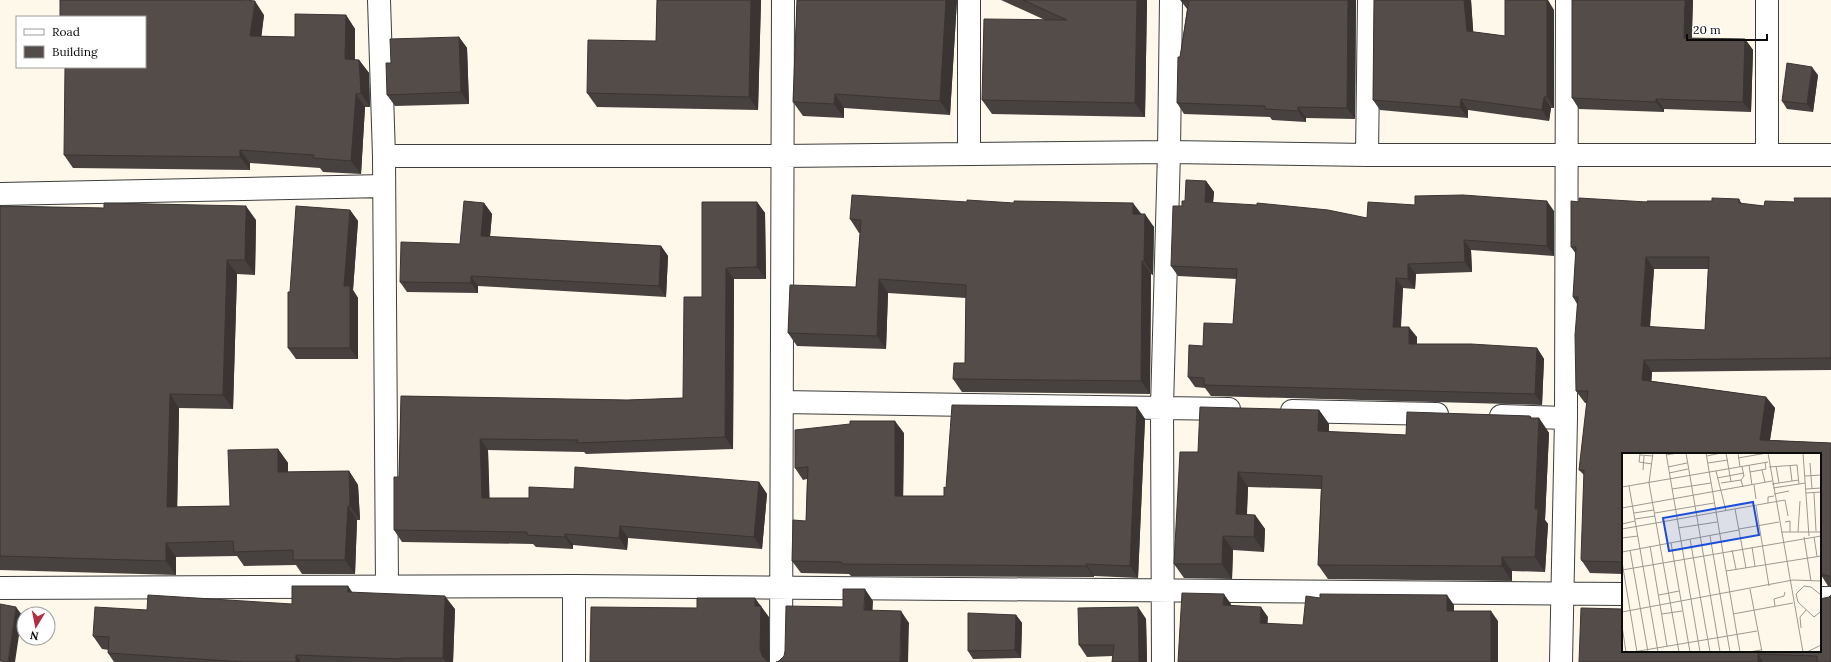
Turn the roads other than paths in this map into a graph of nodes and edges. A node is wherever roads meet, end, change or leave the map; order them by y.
1 (378, 0) edge
2 (783, 0) edge
3 (969, 0) edge
4 (1171, 0) edge
5 (1369, 0) edge
6 (1567, 0) edge
7 (1767, 0) edge
8 (1169, 152) junction
9 (969, 154) junction
10 (1567, 154) junction
11 (1368, 155) junction
12 (1767, 155) junction
13 (1831, 155) edge
14 (384, 156) junction
15 (782, 156) junction
16 (384, 186) junction
17 (0, 194) edge
18 (782, 402) junction
19 (1162, 407) junction
20 (1249, 409) edge
21 (1273, 410) edge
22 (1455, 415) edge
23 (1479, 416) edge
24 (1566, 418) junction
25 (574, 586) junction
26 (387, 587) junction
27 (781, 587) junction
28 (0, 588) edge
29 (1164, 591) junction
30 (1562, 593) junction
31 (1622, 594) edge
32 (574, 662) edge
33 (781, 662) edge
34 (1163, 662) edge
35 (1561, 662) edge

1 - 14 street
2 - 15 street
3 - 9 street
4 - 8 street
5 - 11 street
6 - 10 street
7 - 12 street
8 - 9 street
8 - 11 street
8 - 19 street
9 - 15 street
10 - 11 street
10 - 12 street
10 - 24 street
12 - 13 street
14 - 15 street
14 - 16 street
15 - 18 street
16 - 17 street
16 - 26 street
18 - 19 street
18 - 27 street
19 - 20 street
19 - 29 street
21 - 22 street
23 - 24 street
24 - 30 street
25 - 26 street
25 - 27 street
25 - 32 street
26 - 28 street
27 - 29 street
27 - 33 street
29 - 30 street
29 - 34 street
30 - 31 street
30 - 35 street

